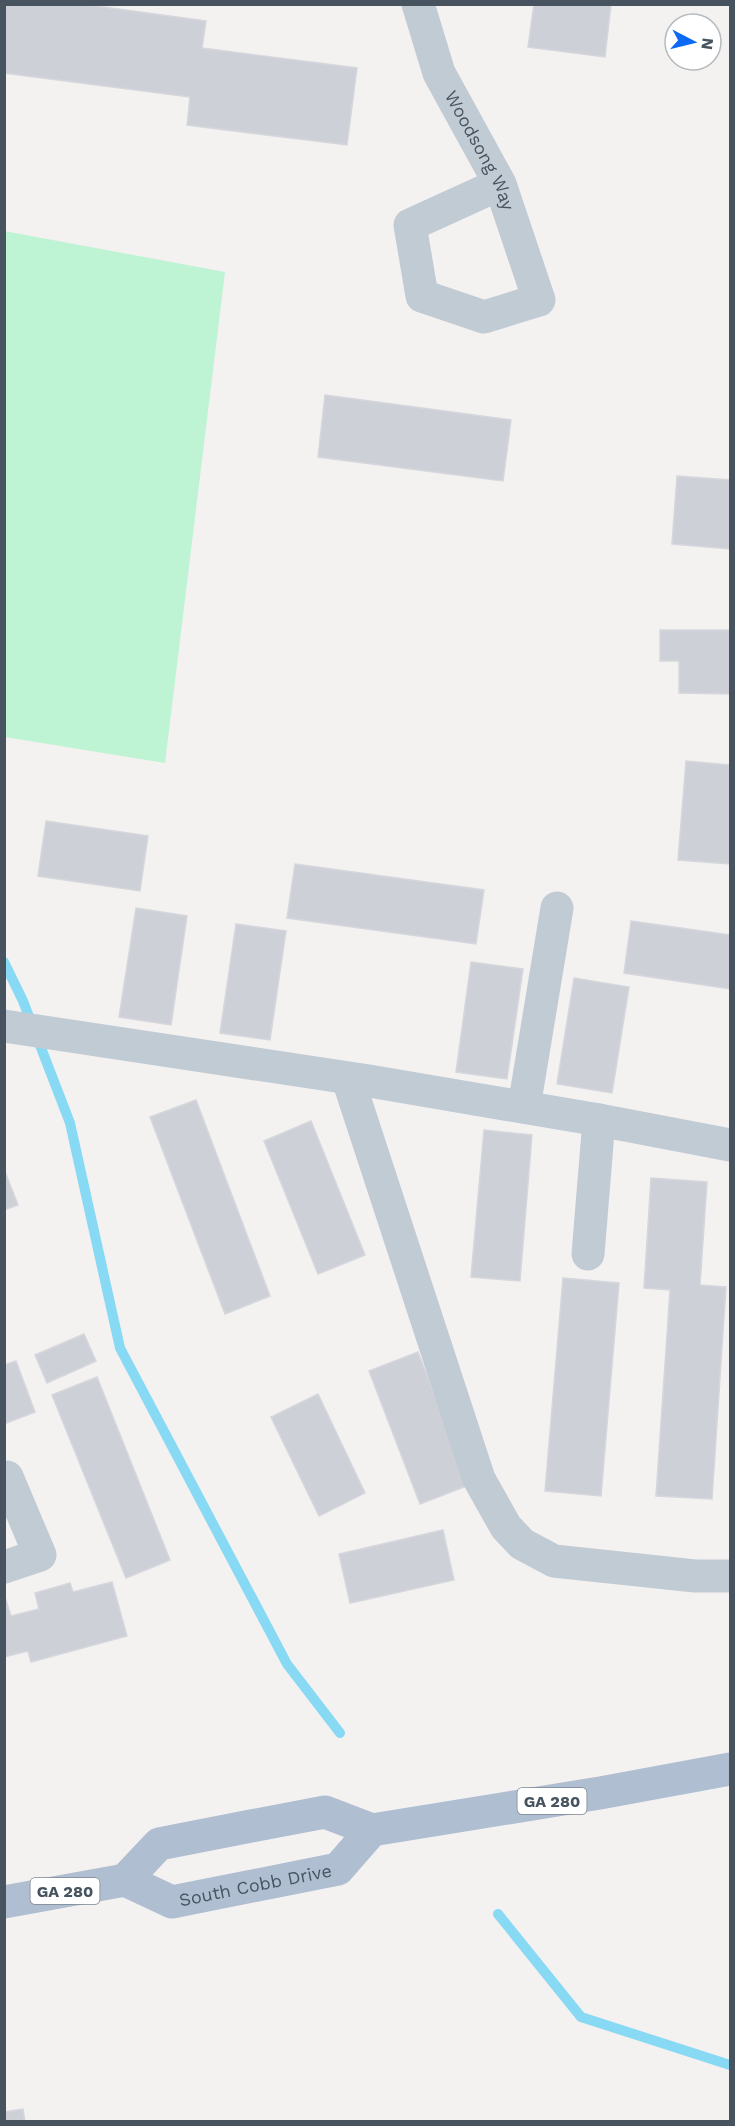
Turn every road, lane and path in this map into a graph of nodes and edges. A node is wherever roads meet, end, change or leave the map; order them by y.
1 (418, 4) edge
2 (500, 184) junction
3 (557, 908) dead end
4 (9, 1026) edge
5 (348, 1079) junction
6 (524, 1107) junction
7 (599, 1120) junction
8 (730, 1145) edge
9 (588, 1254) dead end
10 (7, 1477) dead end
11 (4, 1567) edge
12 (730, 1576) edge
13 (730, 1769) edge
14 (372, 1830) junction
15 (125, 1880) junction
16 (4, 1902) edge

1 - 2 street, Woodsong Way
2 - 2 street, Woodsong Way
3 - 6 street
4 - 5 street
5 - 6 street
5 - 12 street
6 - 7 street
7 - 8 street
7 - 9 street
10 - 11 street
13 - 14 main road, GA 280
14 - 15 main road, GA 280
14 - 15 main road, South Cobb Drive / GA 280
15 - 16 main road, GA 280

